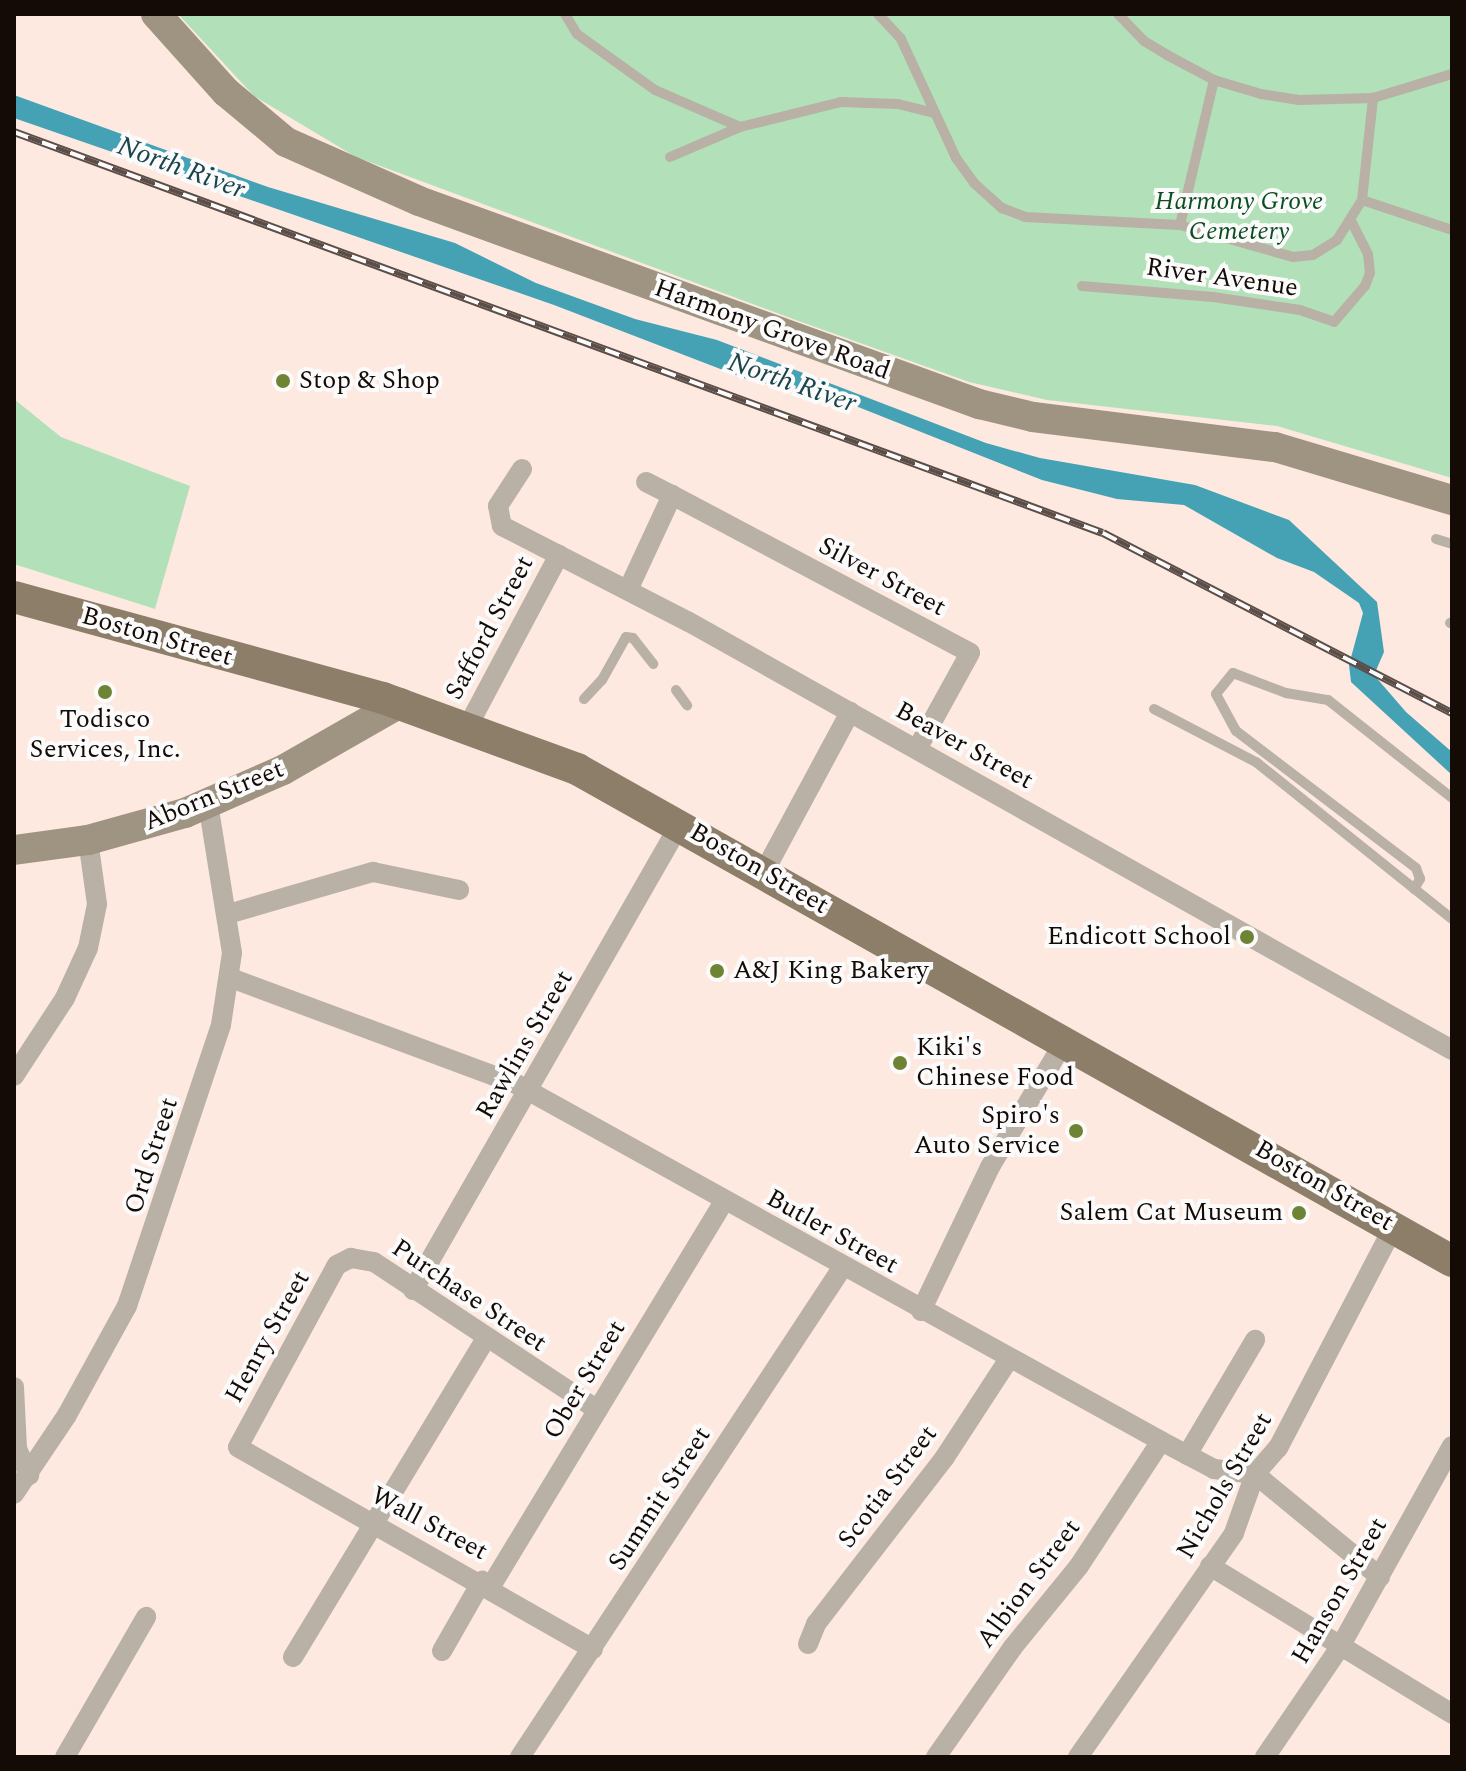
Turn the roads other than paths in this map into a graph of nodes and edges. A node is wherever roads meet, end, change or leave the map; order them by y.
1 (156, 14) edge
2 (565, 14) edge
3 (878, 14) edge
4 (1118, 14) edge
5 (1452, 74) edge
6 (1214, 80) junction
7 (1373, 98) junction
8 (935, 113) junction
9 (740, 127) junction
10 (670, 157) dead end
11 (1362, 200) junction
12 (1352, 222) junction
13 (1180, 225) junction
14 (1452, 230) edge
15 (1082, 286) dead end
16 (522, 469) dead end
17 (646, 482) dead end
18 (672, 495) junction
19 (1452, 500) edge
20 (1436, 539) dead end
21 (1452, 544) edge
22 (559, 555) junction
23 (628, 590) junction
24 (14, 597) edge
25 (653, 664) dead end
26 (676, 690) dead end
27 (584, 699) dead end
28 (400, 703) junction
29 (687, 705) dead end
30 (1154, 709) dead end
31 (850, 712) junction
32 (468, 726) junction
33 (917, 749) junction
34 (1452, 798) edge
35 (208, 803) junction
36 (680, 824) junction
37 (88, 840) junction
38 (14, 850) edge
39 (764, 872) junction
40 (1414, 889) junction
41 (459, 890) dead end
42 (228, 914) junction
43 (1452, 919) edge
44 (231, 978) junction
45 (1065, 1040) junction
46 (1452, 1050) edge
47 (14, 1076) edge
48 (530, 1091) junction
49 (724, 1201) junction
50 (1394, 1226) junction
51 (1450, 1257) edge
52 (350, 1259) joint
53 (842, 1268) junction
54 (413, 1290) junction
55 (921, 1311) junction
56 (485, 1340) junction
57 (1255, 1340) dead end
58 (1009, 1359) junction
59 (14, 1387) edge
60 (598, 1410) junction
61 (1161, 1441) junction
62 (238, 1447) joint
63 (1452, 1448) edge
64 (1187, 1455) junction
65 (1255, 1474) junction
66 (29, 1475) junction
67 (14, 1494) edge
68 (370, 1523) junction
69 (1210, 1566) junction
70 (1380, 1577) junction
71 (486, 1584) junction
72 (146, 1617) dead end
73 (808, 1644) dead end
74 (1340, 1647) junction
75 (593, 1649) junction
76 (442, 1651) dead end
77 (293, 1657) dead end
78 (1452, 1714) edge
79 (65, 1757) edge
80 (520, 1757) edge
81 (936, 1757) edge
82 (1078, 1757) edge
83 (1265, 1757) edge

1 - 19 street, Harmony Grove Road
2 - 9 lane
3 - 8 lane
4 - 6 lane
5 - 7 lane
6 - 7 lane
6 - 13 lane
7 - 11 lane
8 - 9 lane
8 - 13 lane
9 - 10 lane
11 - 12 lane
11 - 14 lane
12 - 13 lane
12 - 15 lane, River Avenue
16 - 22 street, Beaver Street
17 - 18 street, Silver Street
18 - 23 street
18 - 33 street, Silver Street
20 - 21 lane
22 - 23 street, Beaver Street
22 - 32 street, Safford Street
23 - 31 street, Beaver Street
24 - 28 main road, Boston Street
25 - 27 lane
26 - 29 lane
28 - 32 main road, Boston Street
28 - 35 street, Aborn Street
30 - 40 lane
31 - 33 street, Beaver Street
31 - 39 street
32 - 36 main road, Boston Street
33 - 46 street, Beaver Street
34 - 40 lane
35 - 37 street, Aborn Street
35 - 42 street, Ord Street
36 - 39 main road, Boston Street
36 - 48 street, Rawlins Street
37 - 38 street, Aborn Street
37 - 47 street
39 - 45 main road, Boston Street
40 - 43 lane
41 - 42 street
42 - 44 street, Ord Street
44 - 48 street, Butler Street
44 - 66 street, Ord Street
45 - 50 main road, Boston Street
45 - 55 street
48 - 49 street, Butler Street
48 - 54 street, Rawlins Street
49 - 53 street, Butler Street
49 - 60 street, Ober Street
50 - 51 main road, Boston Street
50 - 65 street, Nichols Street
52 - 54 street, Purchase Street
52 - 62 street, Henry Street
53 - 55 street, Butler Street
53 - 75 street, Summit Street
54 - 56 street, Purchase Street
55 - 58 street, Butler Street
56 - 60 street, Purchase Street
56 - 68 street
57 - 64 street
58 - 61 street, Butler Street
58 - 73 street, Scotia Street
59 - 66 street
60 - 71 street, Ober Street
61 - 64 street, Butler Street
61 - 81 street, Albion Street
62 - 68 street, Wall Street
63 - 70 street, Hanson Street
64 - 65 street, Butler Street
65 - 69 street, Nichols Street
65 - 70 street
66 - 67 street, Ord Street
68 - 71 street, Wall Street
68 - 77 street
69 - 74 street
69 - 82 street, Nichols Street
70 - 74 street, Hanson Street
71 - 75 street, Wall Street
71 - 76 street, Ober Street
72 - 79 street
74 - 78 street
74 - 83 street, Hanson Street
75 - 80 street, Summit Street

